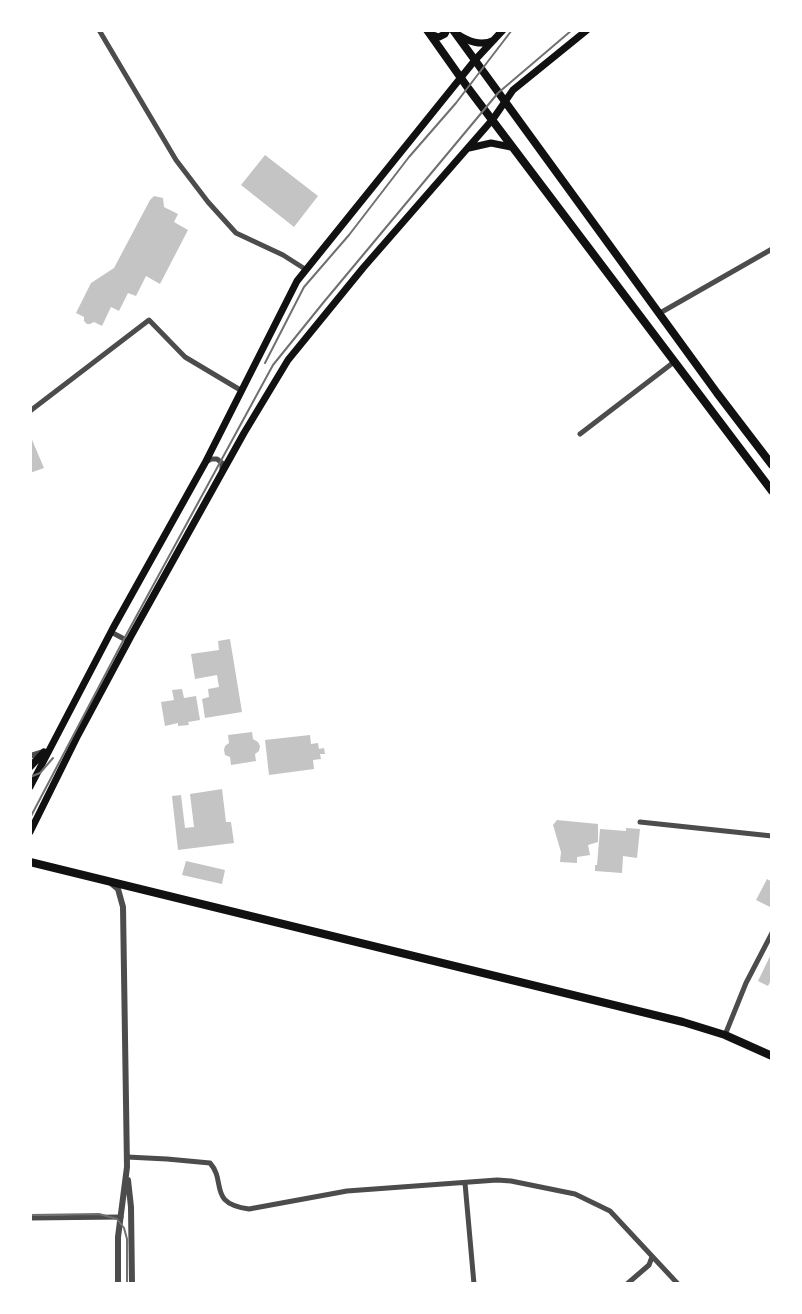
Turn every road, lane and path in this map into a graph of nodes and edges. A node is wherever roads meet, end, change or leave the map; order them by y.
1 (99, 30) edge
2 (503, 30) edge
3 (587, 30) edge
4 (428, 31) edge
5 (452, 31) edge
6 (496, 39) junction
7 (475, 60) junction
8 (461, 78) junction
9 (505, 102) junction
10 (493, 119) junction
11 (467, 149) junction
12 (515, 149) junction
13 (772, 249) edge
14 (305, 269) junction
15 (659, 313) junction
16 (675, 362) junction
17 (242, 391) junction
18 (30, 411) edge
19 (580, 434) dead end
20 (205, 463) junction
21 (772, 465) edge
22 (222, 472) junction
23 (772, 491) edge
24 (111, 632) junction
25 (128, 641) junction
26 (51, 744) junction
27 (30, 756) edge
28 (30, 767) edge
29 (30, 787) edge
30 (640, 822) dead end
31 (30, 832) edge
32 (772, 836) edge
33 (30, 862) edge
34 (111, 882) junction
35 (772, 933) edge
36 (725, 1035) junction
37 (772, 1056) edge
38 (127, 1157) junction
39 (127, 1167) junction
40 (465, 1183) junction
41 (121, 1217) junction
42 (30, 1218) edge
43 (652, 1257) junction
44 (118, 1284) edge
45 (132, 1284) edge
46 (474, 1284) edge
47 (627, 1284) edge
48 (678, 1284) edge

1 - 14 street
2 - 6 main road
3 - 9 main road
4 - 5 main road
4 - 8 main road
5 - 6 main road
5 - 7 main road
6 - 7 main road
7 - 8 main road
7 - 9 main road
8 - 10 main road
8 - 14 main road
9 - 10 main road
9 - 15 main road
10 - 11 main road
10 - 12 main road
11 - 12 main road
11 - 22 main road
12 - 16 main road
13 - 15 street
14 - 17 main road
15 - 21 main road
16 - 19 street
16 - 23 main road
17 - 18 street
17 - 20 main road
20 - 22 street
20 - 24 main road
22 - 25 main road
24 - 25 street
24 - 26 main road
25 - 31 main road
26 - 27 street
26 - 28 main road
26 - 29 main road
30 - 32 street
33 - 34 main road
34 - 36 main road
34 - 38 street
35 - 36 street
36 - 37 main road
38 - 39 street
38 - 40 street
39 - 41 street
39 - 45 street
40 - 43 street
40 - 46 street
41 - 42 street
41 - 44 street
43 - 47 street
43 - 48 street

